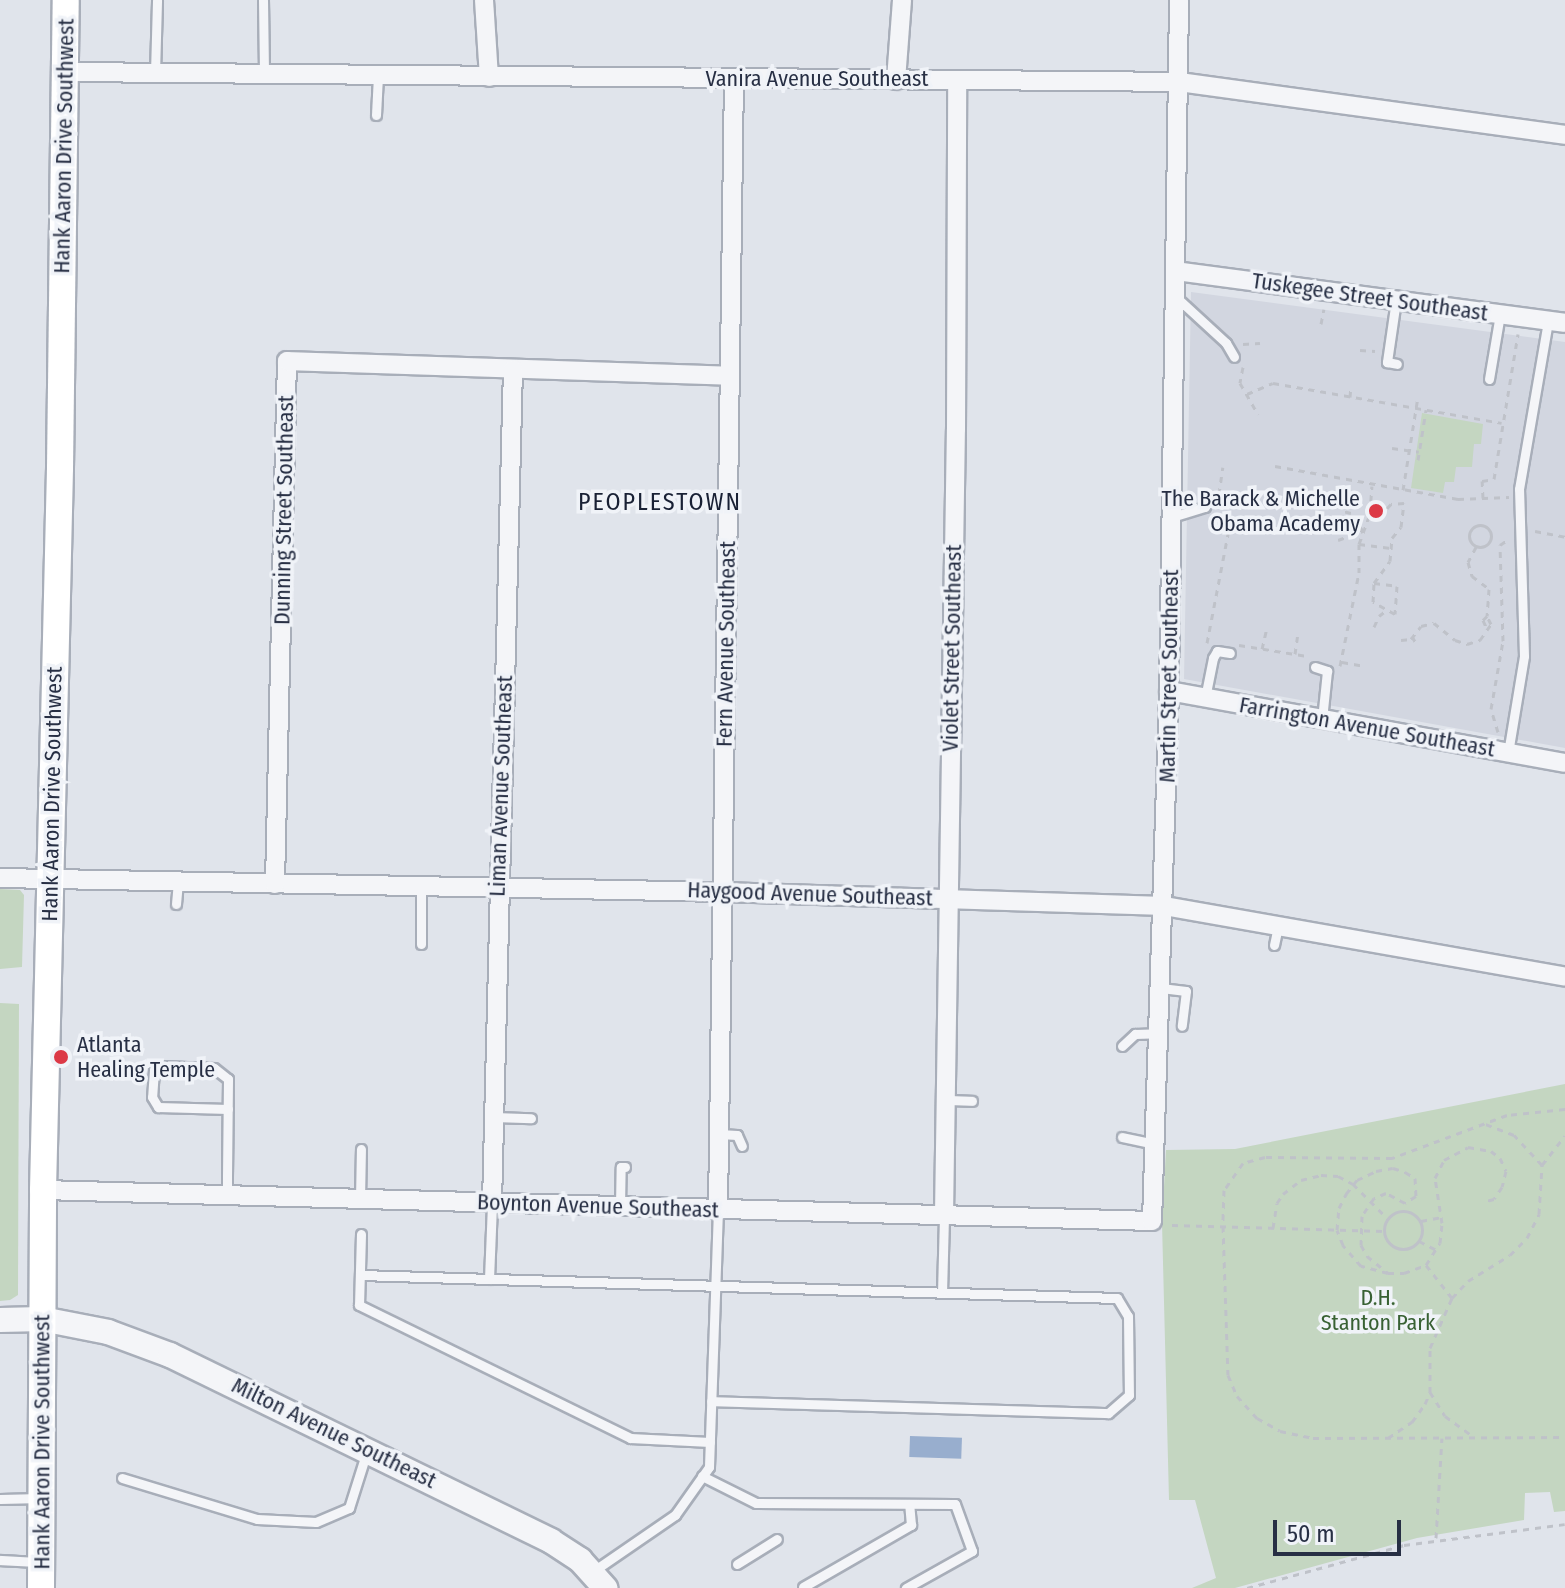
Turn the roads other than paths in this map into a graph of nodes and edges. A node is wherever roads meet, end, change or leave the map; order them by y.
1 (66, 0) edge
2 (157, 0) edge
3 (263, 0) edge
4 (484, 0) edge
5 (902, 0) edge
6 (1179, 0) edge
7 (65, 72) junction
8 (155, 73) junction
9 (264, 74) junction
10 (378, 75) junction
11 (489, 77) junction
12 (734, 78) junction
13 (896, 80) junction
14 (957, 80) junction
15 (1179, 82) junction
16 (376, 115) dead end
17 (1565, 135) edge
18 (1176, 271) junction
19 (1175, 296) junction
20 (1396, 300) junction
21 (1500, 314) junction
22 (1556, 322) edge
23 (1234, 357) dead end
24 (1397, 364) dead end
25 (513, 369) junction
26 (728, 376) junction
27 (1489, 379) dead end
28 (1207, 499) dead end
29 (1172, 517) junction
30 (1232, 649) road end
31 (1312, 662) road end
32 (1169, 691) junction
33 (1205, 698) junction
34 (1322, 719) junction
35 (1504, 746) junction
36 (1565, 763) edge
37 (0, 878) edge
38 (50, 880) junction
39 (178, 882) junction
40 (275, 884) junction
41 (421, 886) junction
42 (498, 887) junction
43 (723, 892) junction
44 (948, 898) junction
45 (176, 904) dead end
46 (1164, 906) junction
47 (1278, 926) junction
48 (421, 944) dead end
49 (1274, 945) dead end
50 (1565, 977) edge
51 (1161, 988) junction
52 (1182, 1026) dead end
53 (1159, 1033) junction
54 (1122, 1046) dead end
55 (946, 1100) junction
56 (972, 1101) dead end
57 (228, 1109) junction
58 (494, 1117) junction
59 (531, 1118) dead end
60 (719, 1134) junction
61 (1122, 1137) dead end
62 (1155, 1144) junction
63 (742, 1146) dead end
64 (361, 1149) dead end
65 (625, 1167) dead end
66 (43, 1190) junction
67 (227, 1195) junction
68 (360, 1199) junction
69 (492, 1203) junction
70 (620, 1206) junction
71 (718, 1209) junction
72 (944, 1215) junction
73 (1152, 1221) joint
74 (361, 1234) dead end
75 (360, 1275) junction
76 (489, 1279) junction
77 (715, 1286) junction
78 (942, 1293) junction
79 (42, 1319) junction
80 (0, 1320) edge
81 (711, 1401) junction
82 (710, 1442) junction
83 (368, 1449) junction
84 (702, 1476) junction
85 (122, 1478) dead end
86 (41, 1498) junction
87 (0, 1499) edge
88 (909, 1504) junction
89 (777, 1539) dead end
90 (0, 1560) edge
91 (737, 1564) dead end
92 (41, 1575) edge
93 (598, 1580) edge
94 (803, 1587) edge
95 (906, 1588) edge

1 - 7 main road, Hank Aaron Drive Southwest
2 - 8 lane
3 - 9 lane
4 - 11 street
5 - 13 street
6 - 15 street, Martin Street Southeast
7 - 8 street, Vanira Avenue Southeast
7 - 38 main road, Hank Aaron Drive Southwest
8 - 9 street, Vanira Avenue Southeast
9 - 10 street, Vanira Avenue Southeast
10 - 11 street, Vanira Avenue Southeast
10 - 16 lane
11 - 12 street, Vanira Avenue Southeast
12 - 13 street, Vanira Avenue Southeast
12 - 26 street, Fern Avenue Southeast
13 - 14 street, Vanira Avenue Southeast
14 - 15 street, Vanira Avenue Southeast
14 - 44 street, Violet Street Southeast
15 - 17 street, Vanira Avenue Southeast
15 - 18 street, Martin Street Southeast
18 - 19 street, Martin Street Southeast
18 - 20 street, Tuskegee Street Southeast
19 - 23 lane
19 - 29 street, Martin Street Southeast
20 - 21 street, Tuskegee Street Southeast
20 - 24 lane
21 - 22 street, Tuskegee Street Southeast
21 - 27 lane
22 - 35 lane
25 - 26 street
25 - 40 street, Dunning Street Southeast
25 - 42 street, Liman Avenue Southeast
26 - 43 street, Fern Avenue Southeast
28 - 29 lane
29 - 32 street, Martin Street Southeast
30 - 33 lane
31 - 34 lane
32 - 33 street, Farrington Avenue Southeast
32 - 46 street, Martin Street Southeast
33 - 34 street, Farrington Avenue Southeast
34 - 35 street, Farrington Avenue Southeast
35 - 36 street, Farrington Avenue Southeast
37 - 38 street, Haygood Avenue Southeast
38 - 39 street, Haygood Avenue Southeast
38 - 66 main road, Hank Aaron Drive Southwest
39 - 40 street, Haygood Avenue Southeast
39 - 45 lane
40 - 41 street, Haygood Avenue Southeast
41 - 42 street, Haygood Avenue Southeast
41 - 48 lane
42 - 43 street, Haygood Avenue Southeast
42 - 58 street, Liman Avenue Southeast
43 - 44 street, Haygood Avenue Southeast
43 - 60 street, Fern Avenue Southeast
44 - 46 street, Haygood Avenue Southeast
44 - 55 street, Violet Street Southeast
46 - 47 street, Haygood Avenue Southeast
46 - 51 street, Martin Street Southeast
47 - 49 lane
47 - 50 street, Haygood Avenue Southeast
51 - 52 lane
51 - 53 street, Martin Street Southeast
53 - 54 lane
53 - 62 street, Martin Street Southeast
55 - 56 lane
55 - 72 street, Violet Street Southeast
57 - 57 lane
57 - 67 lane
58 - 59 lane
58 - 69 street, Liman Avenue Southeast
60 - 63 lane
60 - 71 street, Fern Avenue Southeast
61 - 62 lane
62 - 73 street, Martin Street Southeast
64 - 68 lane
65 - 70 lane
66 - 67 street, Boynton Avenue Southeast
66 - 79 main road, Hank Aaron Drive Southwest
67 - 68 street, Boynton Avenue Southeast
68 - 69 street, Boynton Avenue Southeast
69 - 70 street, Boynton Avenue Southeast
69 - 76 lane
70 - 71 street, Boynton Avenue Southeast
71 - 72 street, Boynton Avenue Southeast
71 - 77 lane
72 - 73 street, Boynton Avenue Southeast
72 - 78 lane
74 - 75 lane
75 - 76 lane
75 - 82 lane
76 - 77 lane
77 - 78 lane
77 - 81 lane
78 - 81 lane
79 - 80 street, Milton Avenue Southeast
79 - 83 street, Milton Avenue Southeast
79 - 86 main road, Hank Aaron Drive Southwest
81 - 82 lane
82 - 84 lane
83 - 85 lane
83 - 93 street, Milton Avenue Southeast
84 - 88 lane
84 - 93 lane
86 - 87 lane
86 - 92 main road, Hank Aaron Drive Southwest
88 - 94 lane
88 - 95 lane
89 - 91 lane
90 - 92 lane

